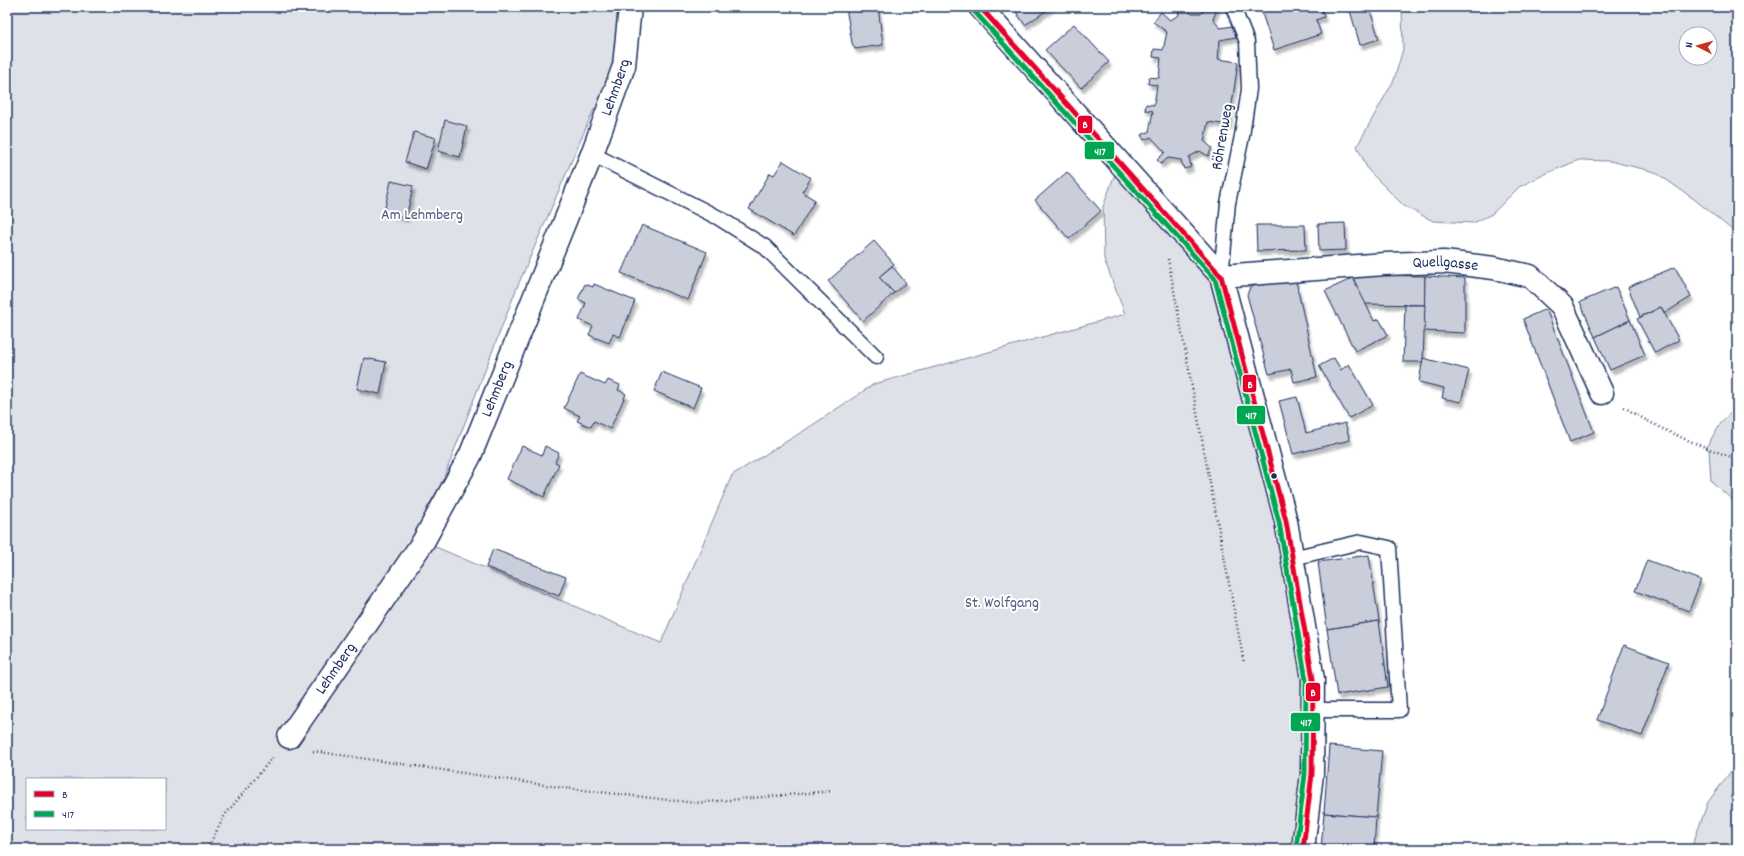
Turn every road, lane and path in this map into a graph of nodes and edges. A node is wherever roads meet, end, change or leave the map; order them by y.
1 (630, 7) edge
2 (980, 7) edge
3 (1233, 7) edge
4 (592, 154) junction
5 (1167, 255) dead end
6 (1221, 276) junction
7 (876, 357) dead end
8 (1602, 393) joint
9 (1737, 459) edge
10 (1292, 558) junction
11 (1244, 663) dead end
12 (1313, 710) junction
13 (289, 737) junction
14 (832, 791) dead end
15 (207, 849) edge
16 (1303, 849) edge

1 - 4 street, Lehmberg
2 - 6 street
3 - 6 lane, Röhrenweg
4 - 7 lane
4 - 13 street, Lehmberg
5 - 11 path
6 - 8 street, Quellgasse
6 - 10 street
8 - 9 path
10 - 12 street
10 - 12 lane
12 - 16 street
13 - 14 path
13 - 15 path

